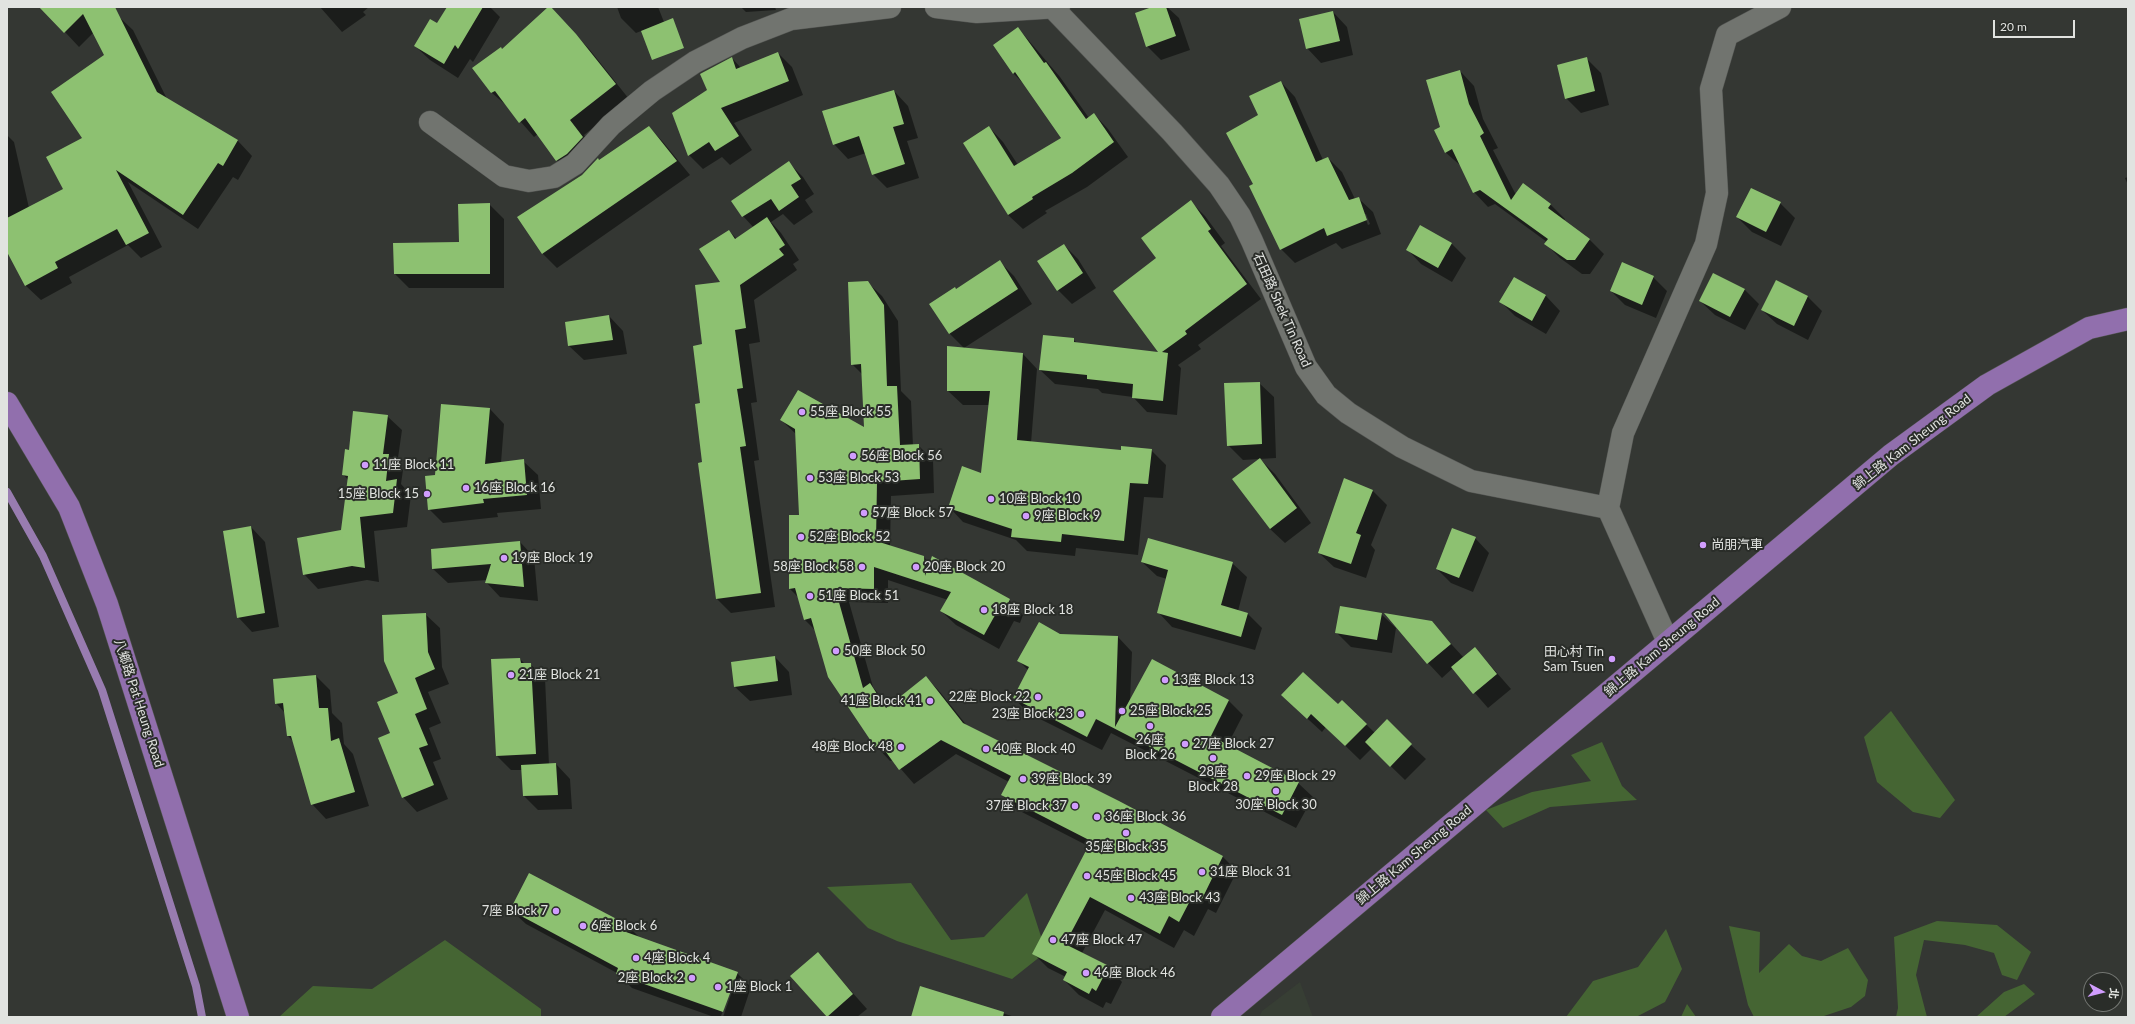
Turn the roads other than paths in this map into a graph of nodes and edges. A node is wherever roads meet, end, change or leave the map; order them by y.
1 (890, 7) edge
2 (936, 7) edge
3 (1780, 7) edge
4 (1056, 8) edge
5 (790, 13) edge
6 (430, 122) dead end
7 (2128, 319) edge
8 (7, 403) edge
9 (1608, 508) junction
10 (1668, 642) junction
11 (238, 1017) edge
12 (1222, 1017) edge

1 - 5 street
2 - 4 street
3 - 9 street
4 - 9 street, 石田路 Shek Tin Road
5 - 6 street
7 - 10 main road, 錦上路 Kam Sheung Road
8 - 11 main road, 八鄉路 Pat Heung Road
9 - 10 street
10 - 12 main road, 錦上路 Kam Sheung Road

